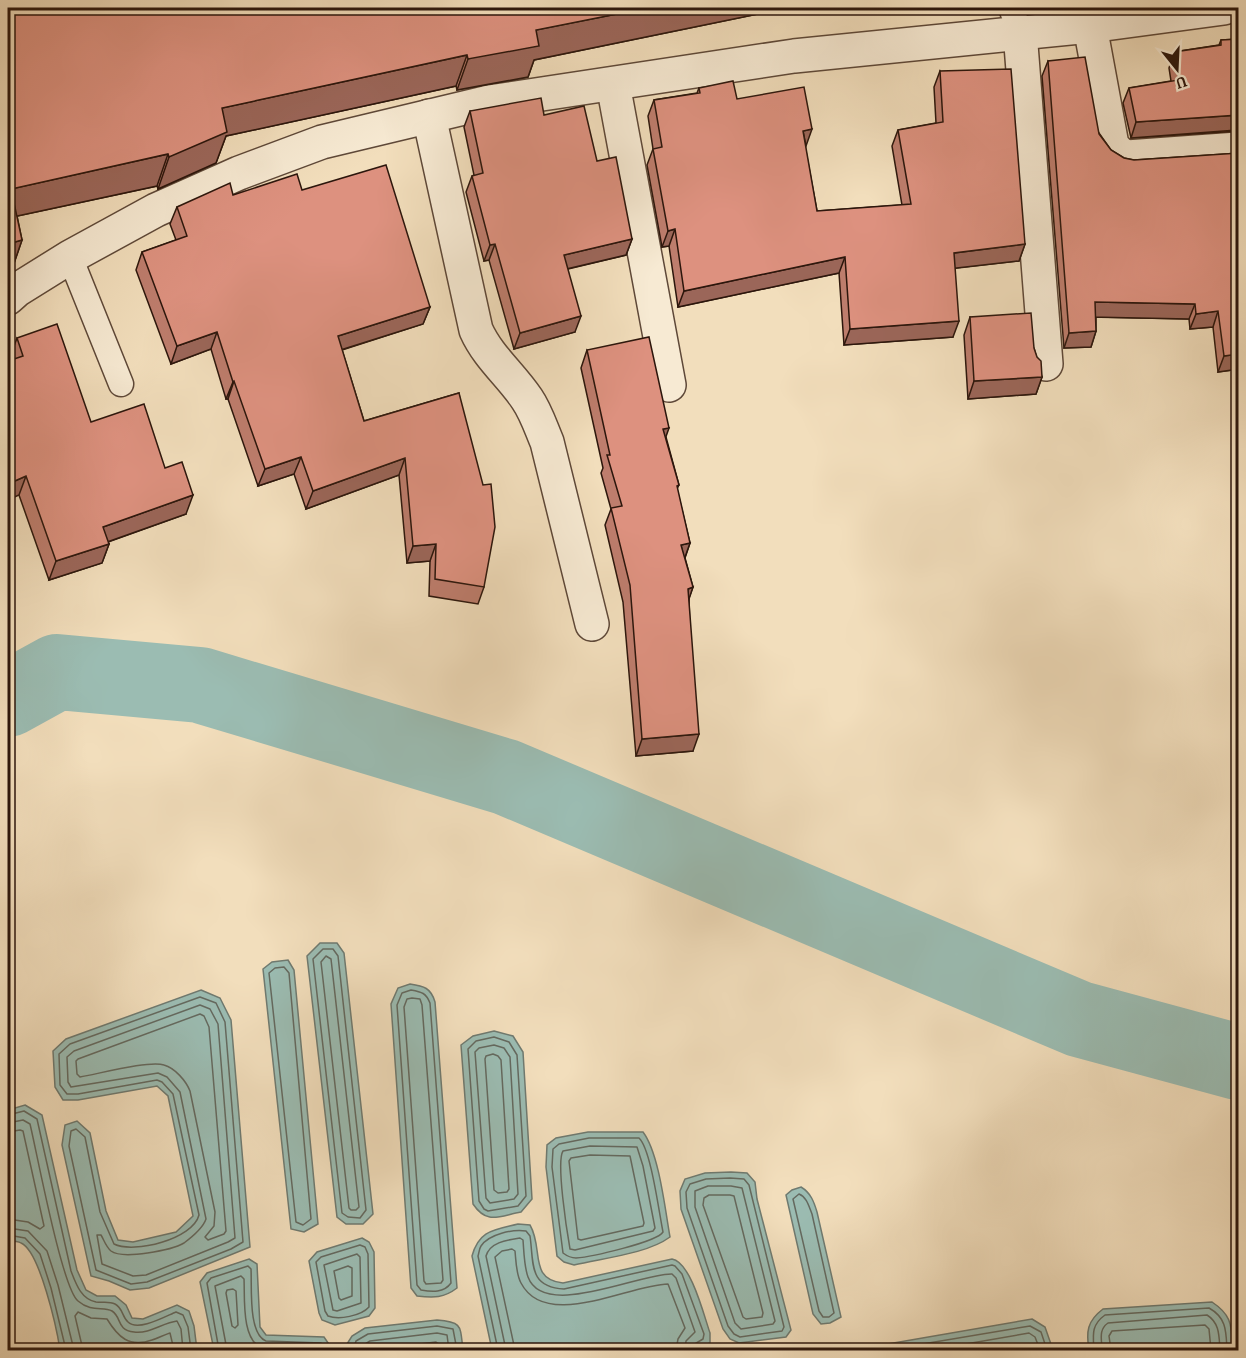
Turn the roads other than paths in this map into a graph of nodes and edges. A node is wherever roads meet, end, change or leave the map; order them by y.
1 (1224, 8) edge
2 (1016, 20) edge
3 (1090, 26) junction
4 (613, 84) junction
5 (429, 116) junction
6 (1239, 149) edge
7 (70, 257) junction
8 (8, 298) edge
9 (1046, 364) dead end
10 (121, 384) dead end
11 (669, 385) dead end
12 (592, 624) dead end

1 - 3 street
2 - 3 street
2 - 4 street
2 - 9 street
3 - 6 street
4 - 5 street
4 - 11 street
5 - 7 street
5 - 12 street
7 - 8 street
7 - 10 lane

